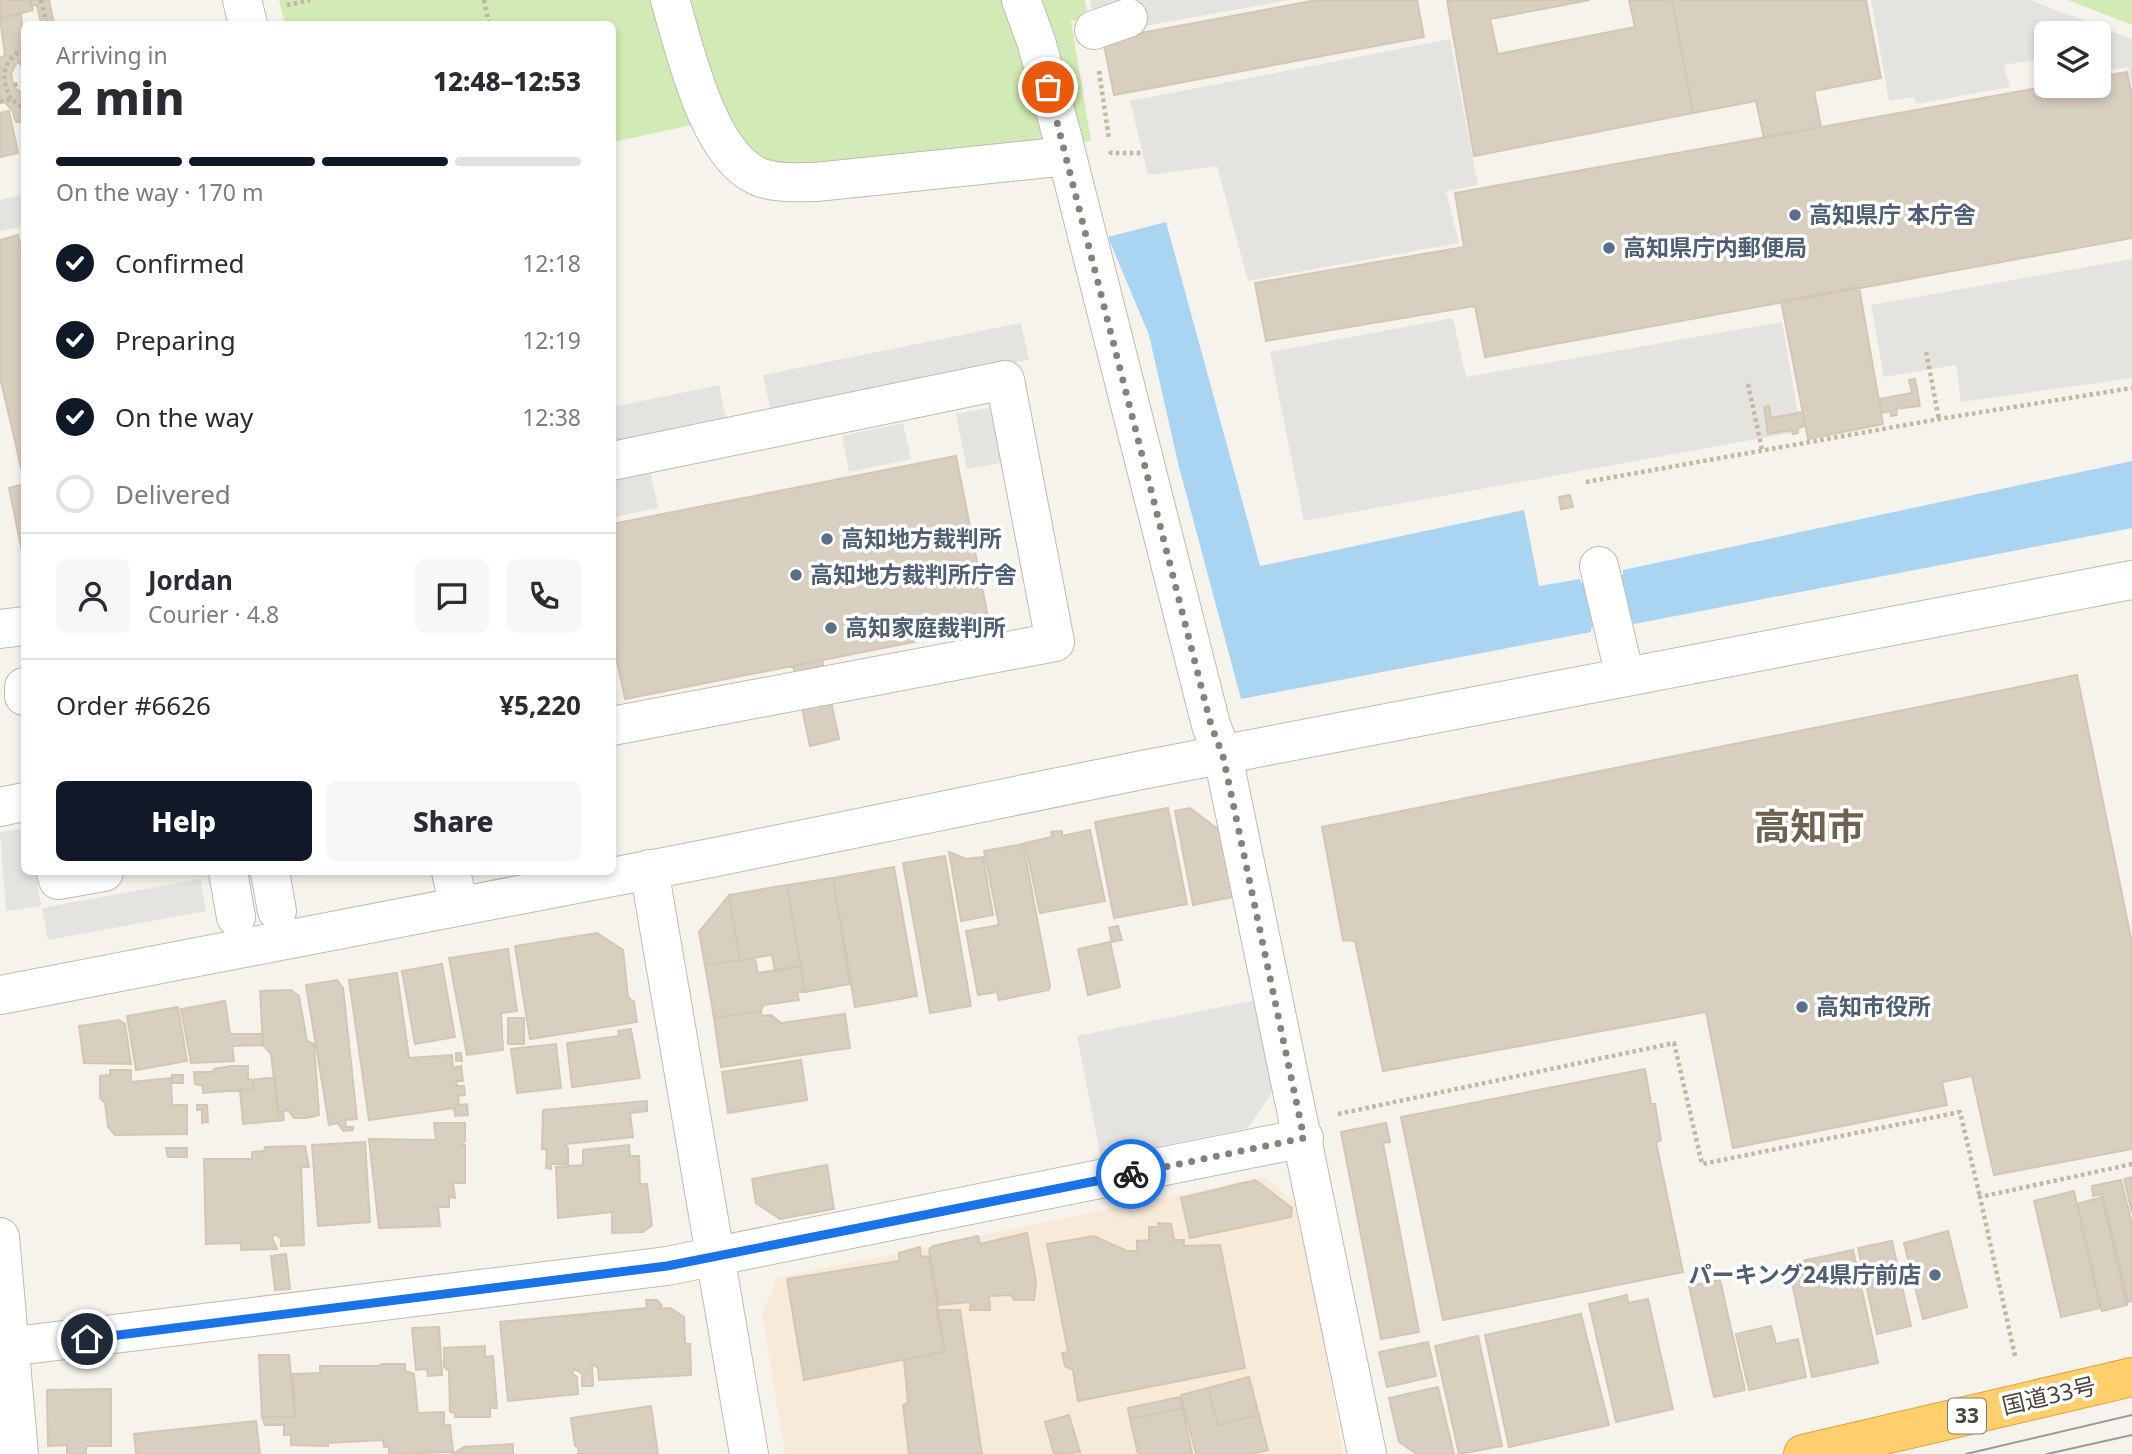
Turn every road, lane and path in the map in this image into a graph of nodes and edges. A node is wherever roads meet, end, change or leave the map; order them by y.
1 (41, 0) edge
2 (242, 0) edge
3 (310, 0) edge
4 (484, 0) edge
5 (670, 0) edge
6 (1021, 0) edge
7 (281, 6) dead end
8 (46, 21) edge
9 (246, 21) edge
10 (488, 21) edge
11 (1111, 24) dead end
12 (21, 51) edge
13 (21, 84) edge
14 (14, 85) dead end
15 (10, 99) junction
16 (0, 102) edge
17 (21, 107) edge
18 (1142, 153) dead end
19 (1067, 156) junction
20 (1926, 352) dead end
21 (1748, 384) dead end
22 (2132, 388) edge
23 (1939, 419) junction
24 (1762, 450) junction
25 (616, 460) edge
26 (1586, 482) dead end
27 (1599, 566) dead end
28 (2132, 580) edge
29 (21, 626) edge
30 (0, 629) edge
31 (1625, 677) junction
32 (616, 725) edge
33 (1223, 756) junction
34 (21, 803) edge
35 (0, 807) edge
36 (649, 869) junction
37 (616, 872) edge
38 (57, 875) edge
39 (87, 875) edge
40 (229, 875) edge
41 (271, 875) edge
42 (591, 875) edge
43 (455, 889) edge
44 (277, 911) dead end
45 (236, 917) dead end
46 (0, 995) edge
47 (1337, 1114) dead end
48 (1304, 1138) junction
49 (2132, 1164) edge
50 (1980, 1197) junction
51 (0, 1237) edge
52 (717, 1257) junction
53 (5, 1348) edge
54 (2015, 1356) dead end
55 (2132, 1377) edge
56 (19, 1454) edge
57 (749, 1454) edge
58 (1367, 1454) edge
59 (1803, 1454) edge

1 - 8 path
2 - 9 street
3 - 7 path
4 - 10 path
5 - 19 street
6 - 19 street
11 - 18 path
12 - 15 path, bridge
13 - 14 path
15 - 16 path
15 - 17 path
19 - 33 street
20 - 23 path
21 - 24 path
22 - 23 path
23 - 24 path
24 - 26 path
25 - 32 street
27 - 31 street
28 - 31 street
29 - 30 street
31 - 33 street
33 - 36 street
33 - 48 street
34 - 35 street
36 - 37 street
36 - 52 street
38 - 39 street
40 - 45 street
41 - 44 street
42 - 43 street
43 - 46 street
47 - 50 path
48 - 52 street
48 - 58 street
49 - 50 path
50 - 54 path
51 - 53 street
52 - 53 street
52 - 57 street
53 - 56 street
55 - 59 highway, 国道33号 / 33

